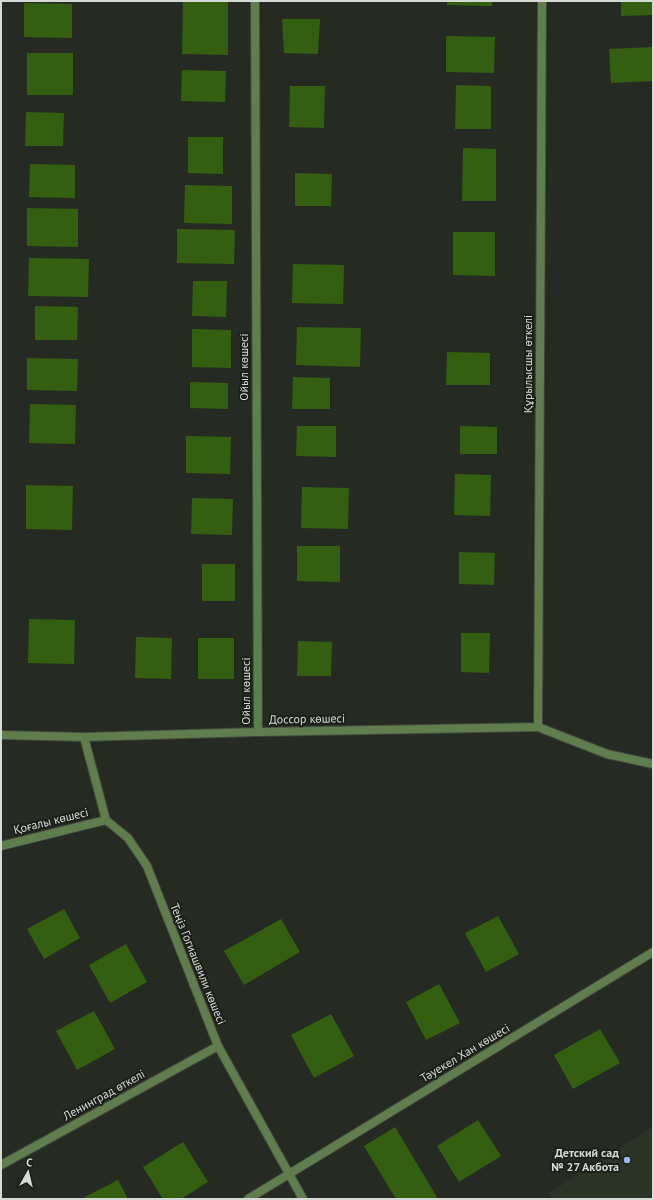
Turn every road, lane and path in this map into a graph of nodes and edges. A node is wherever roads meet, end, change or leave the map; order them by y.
1 (255, 1) edge
2 (542, 1) edge
3 (538, 727) junction
4 (258, 732) junction
5 (1, 735) edge
6 (84, 737) junction
7 (653, 764) edge
8 (106, 820) junction
9 (1, 846) edge
10 (653, 952) edge
11 (218, 1046) junction
12 (1, 1165) edge
13 (290, 1174) junction
14 (248, 1199) edge
15 (303, 1199) edge

1 - 4 street, Ойыл көшесі
2 - 3 street, Құрылысшы өткелі
3 - 4 street, Доссор көшесі
3 - 7 street, Доссор көшесі
4 - 6 street, Доссор көшесі
5 - 6 street, Доссор көшесі
6 - 8 street
8 - 9 street, Қоғалы көшесі
8 - 11 street, Теңіз Гогиашвили көшесі
10 - 13 street, Тәуекел Хан көшесі
11 - 12 street, Ленинград өткелі
11 - 13 street, Теңіз Гогиашвили көшесі
13 - 14 street, Тәуекел Хан көшесі
13 - 15 street, Теңіз Гогиашвили көшесі

